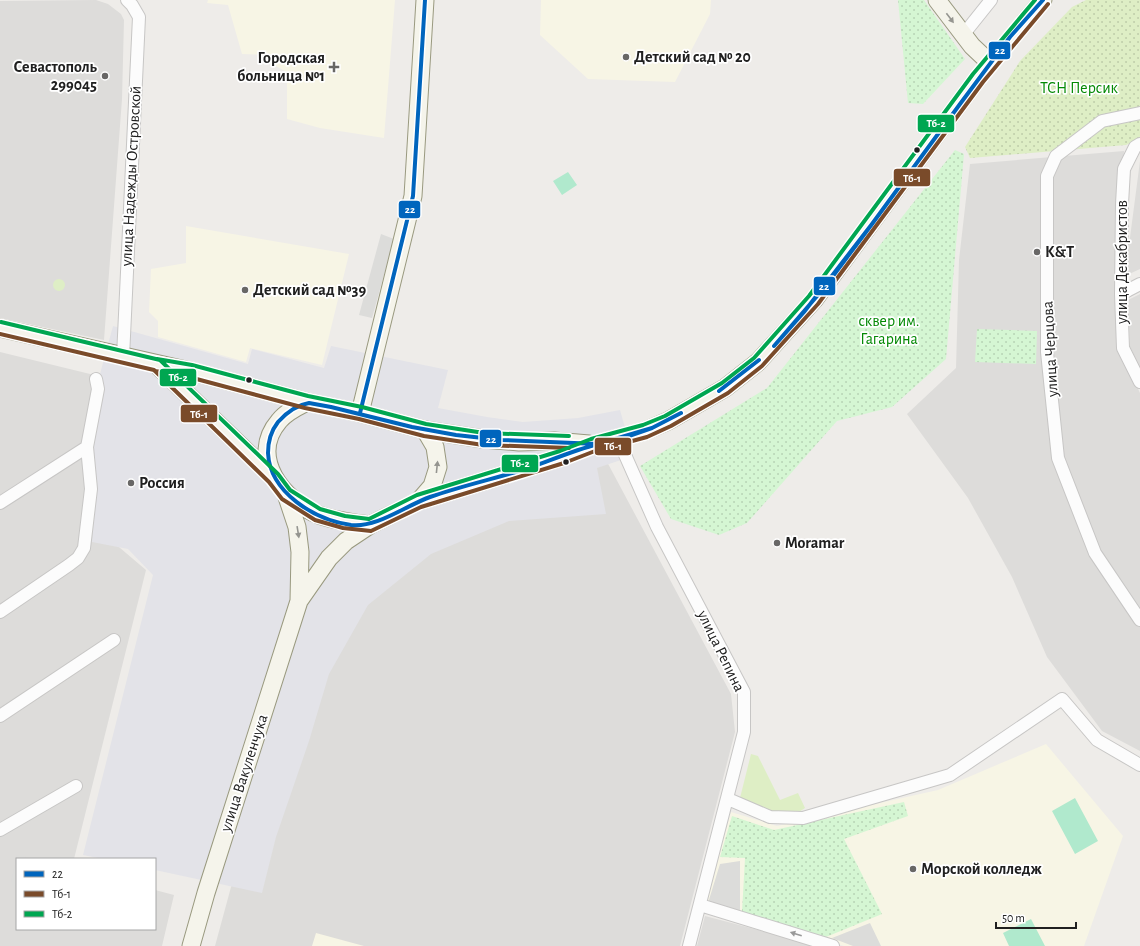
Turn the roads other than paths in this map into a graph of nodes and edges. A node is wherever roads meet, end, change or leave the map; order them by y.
1 (127, 0) edge
2 (425, 0) edge
3 (937, 0) edge
4 (991, 0) edge
5 (1043, 0) edge
6 (963, 35) junction
7 (990, 63) junction
8 (1140, 113) edge
9 (1140, 144) edge
10 (1140, 284) edge
11 (1121, 294) junction
12 (0, 328) edge
13 (123, 357) junction
14 (157, 365) junction
15 (96, 379) dead end
16 (1140, 382) edge
17 (307, 402) junction
18 (360, 413) junction
19 (425, 430) junction
20 (618, 439) junction
21 (593, 444) junction
22 (87, 447) junction
23 (274, 478) junction
24 (286, 494) junction
25 (419, 501) junction
26 (0, 503) edge
27 (370, 525) junction
28 (299, 601) junction
29 (0, 612) edge
30 (1140, 620) edge
31 (114, 640) dead end
32 (0, 716) edge
33 (1140, 765) edge
34 (76, 786) dead end
35 (728, 799) junction
36 (0, 830) edge
37 (700, 905) junction
38 (191, 946) edge
39 (690, 946) edge
40 (833, 946) edge

1 - 13 street, улица Надежды Островской
2 - 18 main road
3 -> 6 main road
4 - 6 street
5 - 7 main road
6 - 7 main road
7 - 20 main road
8 - 30 street, улица Черцова
9 - 11 street, улица Декабристов
10 - 11 street
11 - 16 street, улица Декабристов
12 - 13 main road
13 - 14 main road
14 - 17 main road
14 - 23 main road
15 - 22 street
17 - 18 main road
17 - 23 main road
18 - 19 main road
19 - 21 main road
25 -> 19 main road
20 - 21 main road
20 - 35 street, улица Репина
21 - 25 main road
22 - 26 street
22 - 29 street
23 - 24 main road
24 - 27 main road
24 -> 28 main road, улица Вакуленчука
25 - 27 main road, улица Вакуленчука
27 - 28 main road, улица Вакуленчука
28 - 38 main road, улица Вакуленчука
31 - 32 street
33 - 35 street
34 - 36 street
35 - 37 street, улица Репина
37 - 39 street, улица Репина
40 -> 37 street

